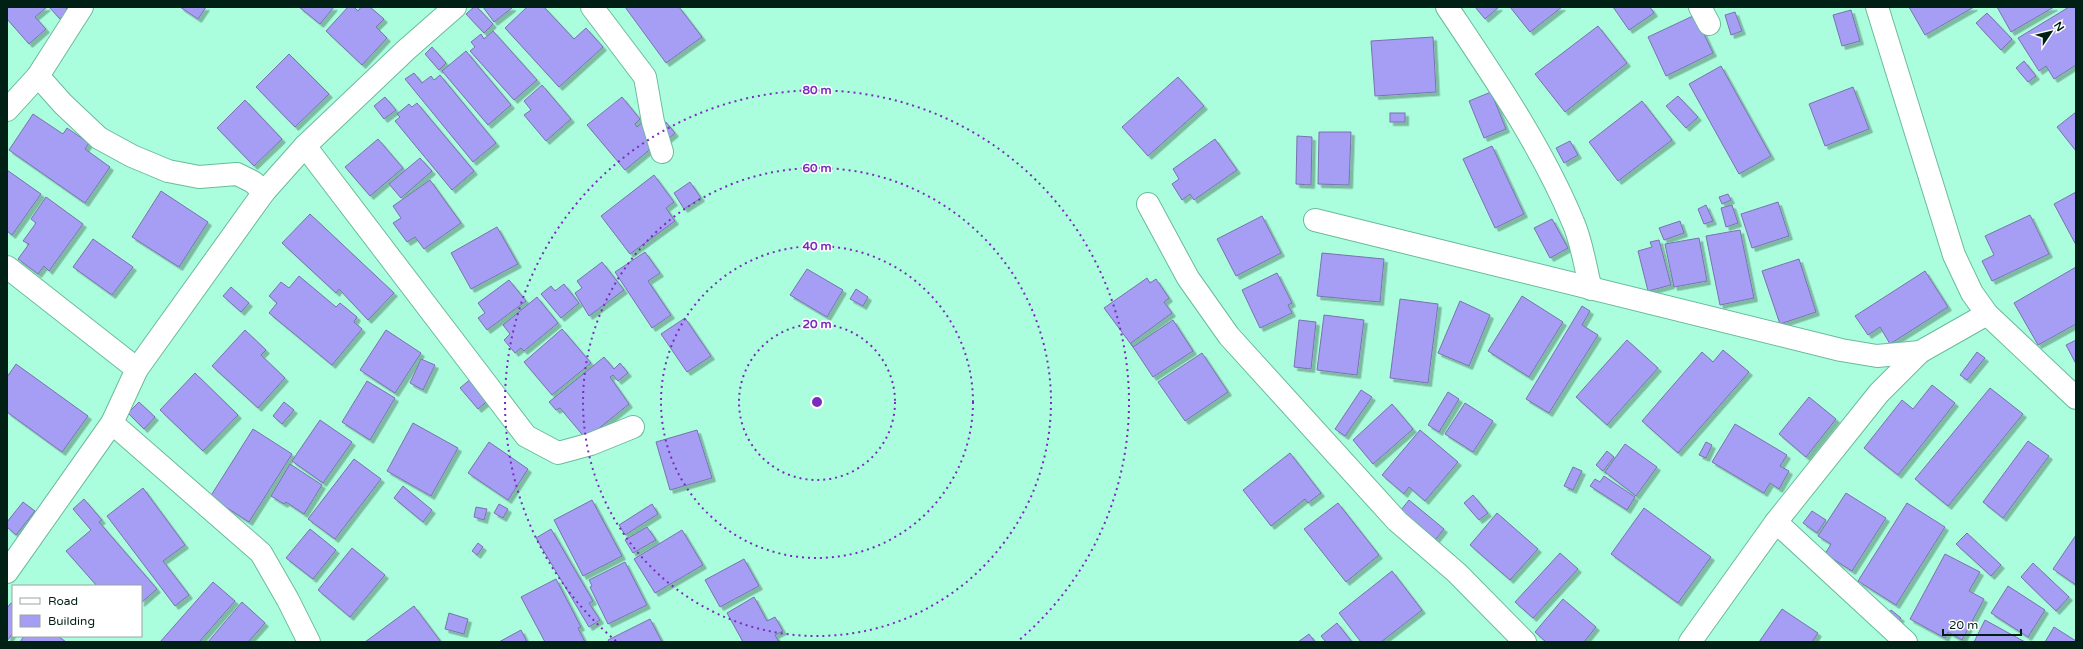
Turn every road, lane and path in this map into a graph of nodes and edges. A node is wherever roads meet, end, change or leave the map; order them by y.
1 (82, 7) edge
2 (456, 7) edge
3 (592, 7) edge
4 (1448, 7) edge
5 (1877, 7) edge
6 (38, 76) junction
7 (7, 110) edge
8 (305, 146) junction
9 (662, 152) dead end
10 (264, 192) junction
11 (1148, 204) dead end
12 (1315, 220) dead end
13 (7, 267) edge
14 (1591, 289) junction
15 (1987, 314) junction
16 (1920, 352) junction
17 (137, 368) junction
18 (2076, 398) edge
19 (112, 423) junction
20 (633, 427) dead end
21 (1776, 522) junction
22 (7, 572) edge
23 (309, 642) edge
24 (1525, 642) edge
25 (1690, 642) edge
26 (1906, 642) edge

1 - 6 street
2 - 8 street
3 - 9 street
4 - 14 street
5 - 15 street
6 - 7 street
6 - 10 street
8 - 10 street
8 - 20 street
10 - 17 street
11 - 24 street
12 - 14 street
13 - 17 street
14 - 16 street
15 - 16 street
15 - 18 street
16 - 21 street
17 - 19 street
19 - 22 street
19 - 23 street
21 - 25 street
21 - 26 street

